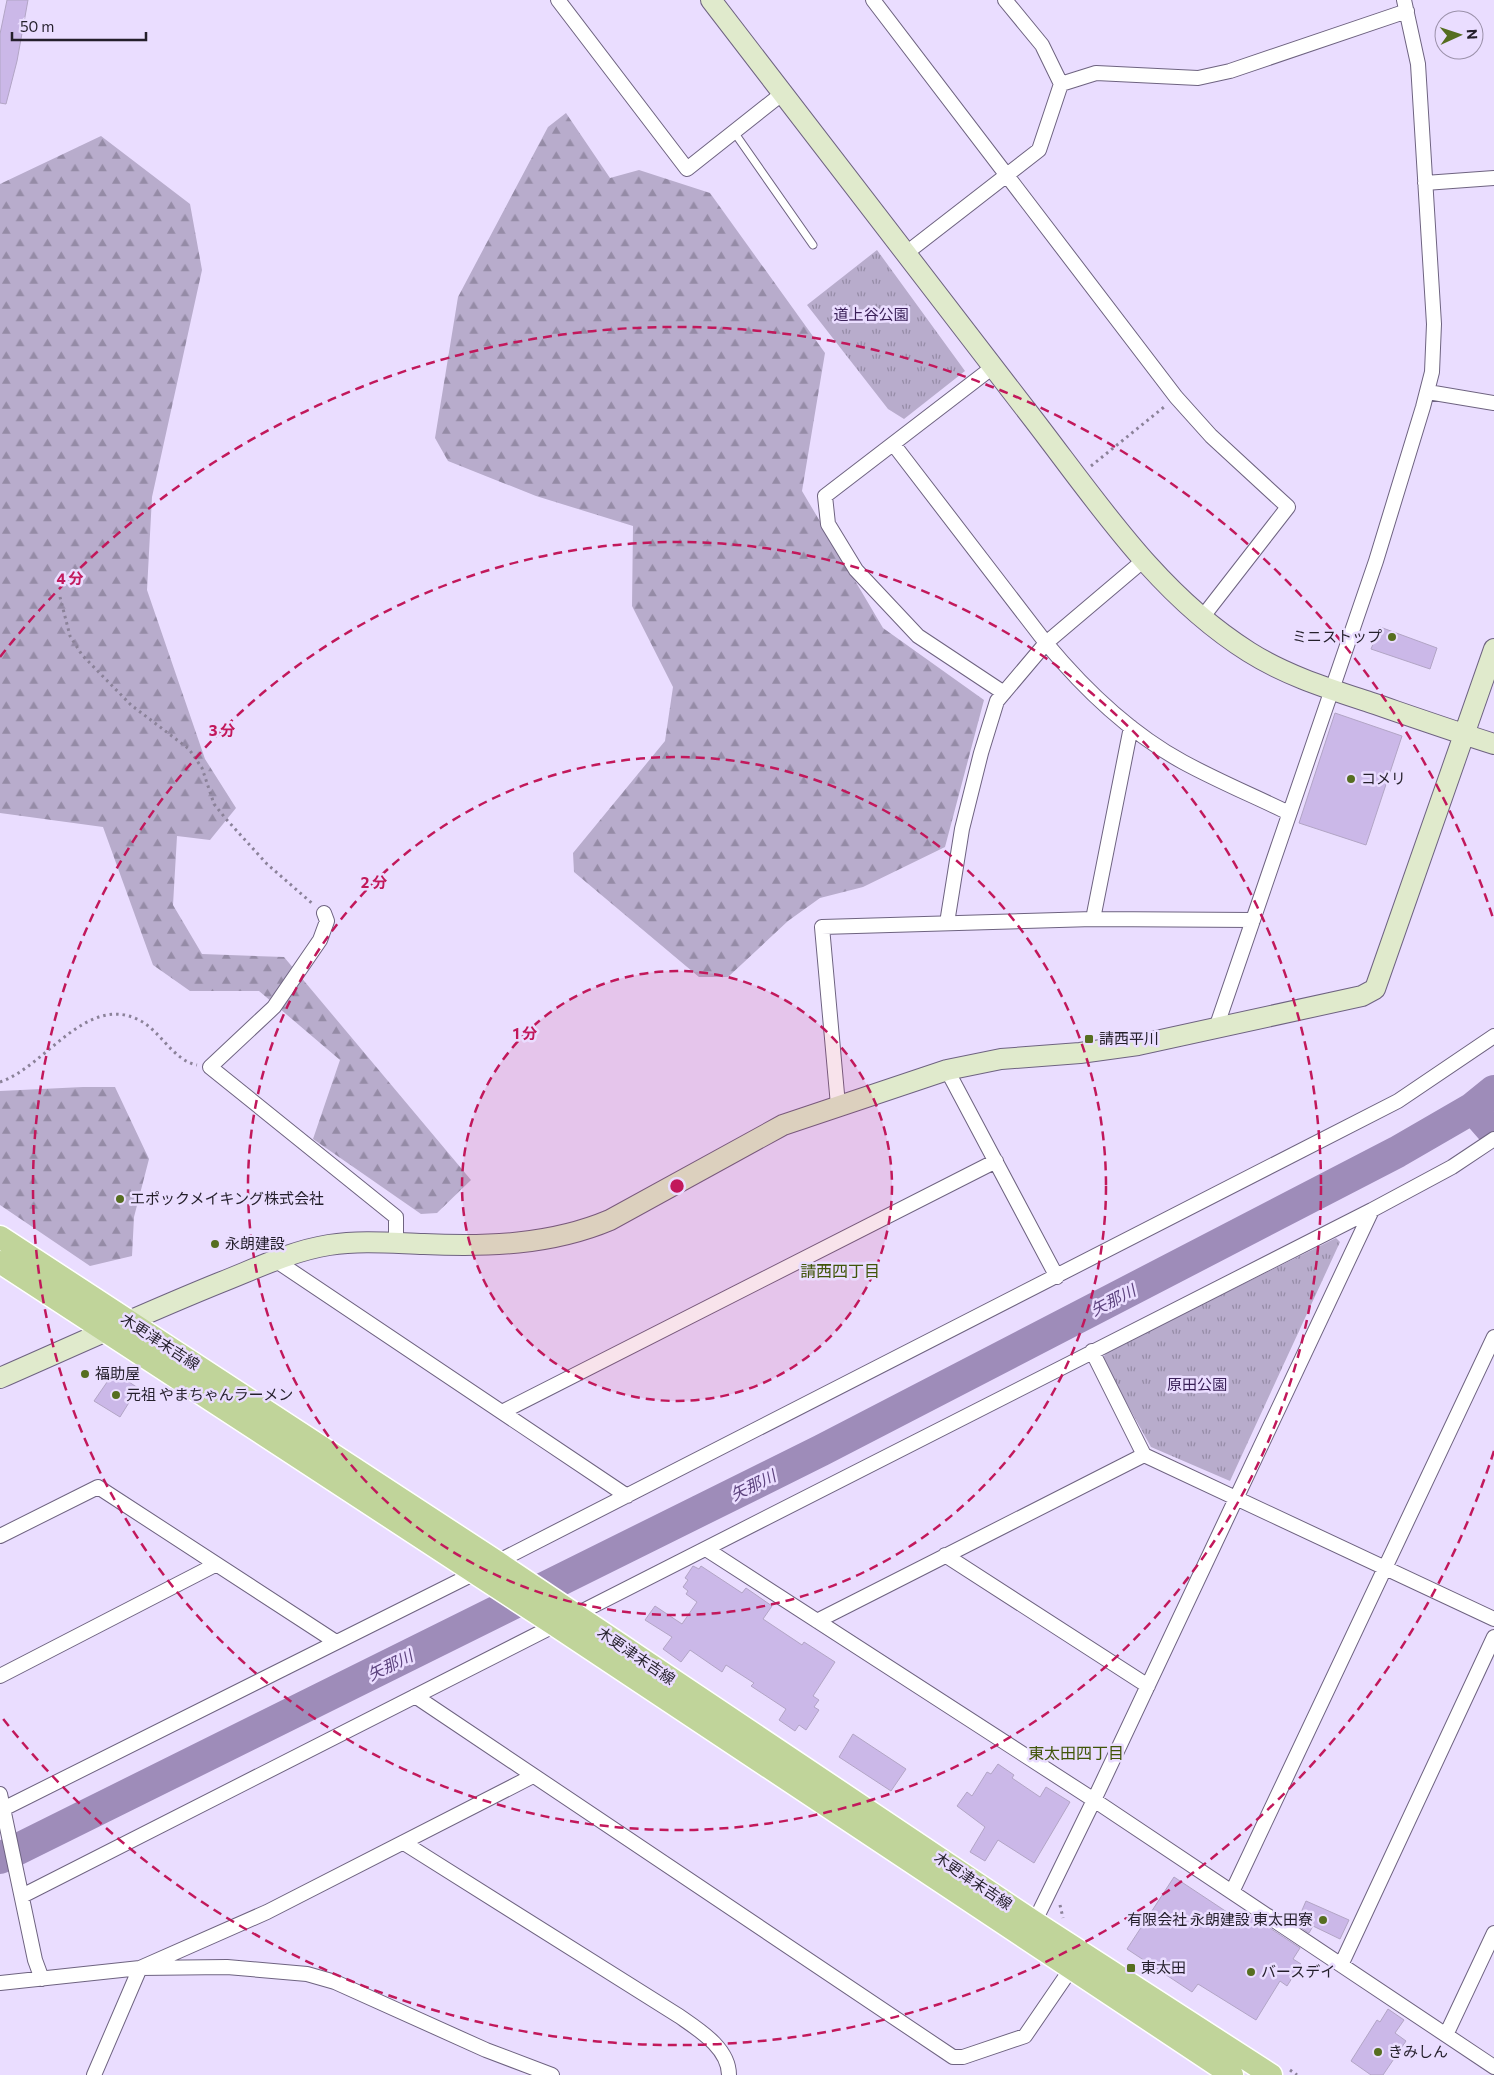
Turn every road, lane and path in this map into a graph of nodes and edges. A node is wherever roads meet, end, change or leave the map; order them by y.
1 (558, 0) edge
2 (711, 0) edge
3 (873, 0) edge
4 (1005, 0) edge
5 (1406, 5) edge
6 (1061, 84) junction
7 (783, 93) junction
8 (734, 132) junction
9 (1006, 176) junction
10 (1494, 178) edge
11 (1425, 183) junction
12 (813, 245) dead end
13 (905, 254) junction
14 (993, 367) junction
15 (1428, 392) junction
16 (1176, 397) junction
17 (1494, 403) edge
18 (894, 445) junction
19 (1078, 477) junction
20 (1144, 560) junction
21 (60, 598) dead end
22 (1201, 618) junction
23 (1046, 643) junction
24 (1494, 649) edge
25 (1332, 689) junction
26 (1004, 693) junction
27 (1131, 727) junction
28 (1465, 734) junction
29 (1494, 744) edge
30 (1289, 813) junction
31 (324, 913) joint
32 (1093, 918) junction
33 (1253, 920) junction
34 (947, 923) junction
35 (1216, 1028) junction
36 (1494, 1036) edge
37 (210, 1067) junction
38 (947, 1070) junction
39 (0, 1082) edge
40 (838, 1105) junction
41 (1493, 1139) edge
42 (996, 1161) junction
43 (1372, 1210) junction
44 (0, 1237) edge
45 (396, 1242) junction
46 (275, 1260) junction
47 (0, 1262) edge
48 (1057, 1277) junction
49 (128, 1322) junction
50 (106, 1332) junction
51 (1494, 1337) edge
52 (1092, 1351) junction
53 (0, 1378) edge
54 (502, 1412) junction
55 (1144, 1456) junction
56 (627, 1496) junction
57 (1237, 1498) junction
58 (0, 1536) edge
59 (706, 1549) junction
60 (945, 1555) junction
61 (497, 1562) junction
62 (215, 1565) junction
63 (1385, 1568) junction
64 (473, 1574) junction
65 (575, 1615) junction
66 (1494, 1619) edge
67 (817, 1621) junction
68 (555, 1625) junction
69 (1494, 1637) edge
70 (336, 1642) junction
71 (0, 1676) edge
72 (1148, 1686) junction
73 (415, 1696) junction
74 (533, 1776) junction
75 (0, 1794) edge
76 (1094, 1800) junction
77 (4, 1815) junction
78 (404, 1842) junction
79 (20, 1889) junction
80 (1232, 1892) junction
81 (1058, 1896) dead end
82 (1066, 1923) dead end
83 (1030, 1930) junction
84 (1494, 1933) edge
85 (1076, 1960) junction
86 (1341, 1965) junction
87 (140, 1968) junction
88 (42, 1979) junction
89 (0, 1983) edge
90 (1446, 2035) junction
91 (1494, 2068) edge
92 (1280, 2072) edge
93 (94, 2075) edge
94 (552, 2075) edge
95 (729, 2075) edge
96 (1232, 2075) edge
97 (1298, 2075) edge

1 - 8 street
2 - 7 street
3 - 9 street
4 - 6 street
5 - 6 street
5 - 11 street
6 - 9 street
7 - 8 street
7 - 13 street
8 - 12 lane
9 - 13 street
9 - 16 street
10 - 11 street
11 - 15 street
13 - 14 street
14 - 18 street
14 - 19 street
15 - 17 street
15 - 25 street
16 - 19 path
16 - 22 street
18 - 23 street
18 - 26 street
19 - 20 street
20 - 22 street
20 - 23 street
21 - 31 path
22 - 25 street
23 - 26 street
23 - 27 street
24 - 28 street
25 - 28 street
25 - 30 street
26 - 34 street
27 - 30 street
27 - 32 street
28 - 29 street
28 - 35 street
30 - 33 street
31 - 37 street
32 - 33 street
32 - 34 street
33 - 35 street
34 - 40 street
35 - 38 street
36 - 48 street
37 - 39 path
37 - 45 street
38 - 40 street
38 - 42 street
40 - 45 street
41 - 43 street
42 - 48 street
42 - 54 street
43 - 52 street
43 - 57 street
44 - 49 main road, 木更津末吉線
45 - 46 street
46 - 49 street
46 - 54 street
47 - 50 main road, 木更津末吉線
48 - 56 street
49 - 50 street
49 - 61 main road, 木更津末吉線
50 - 53 street
50 - 64 main road, 木更津末吉線
51 - 63 street
52 - 55 street
52 - 59 street
54 - 56 street
55 - 57 street
55 - 60 street
56 - 61 street
57 - 63 street
57 - 72 street
58 - 62 street
59 - 65 street
59 - 67 street
60 - 67 street
60 - 72 street
61 - 64 street
61 - 65 main road, 木更津末吉線
62 - 70 street
62 - 71 street
63 - 66 street
63 - 80 street
64 - 68 main road, 木更津末吉線
64 - 70 street
65 - 68 street
65 - 83 main road, 木更津末吉線
67 - 76 street
68 - 73 street
68 - 83 main road, 木更津末吉線
69 - 86 street
70 - 77 street
72 - 76 street
73 - 74 street
73 - 79 street
74 - 78 street
74 - 85 street
75 - 77 street
76 - 80 street
76 - 83 street
77 - 79 street
78 - 87 street
78 - 95 street
79 - 88 street
80 - 86 street
81 - 82 path
83 - 85 main road, 木更津末吉線
84 - 90 street
85 - 92 main road, 木更津末吉線
85 - 96 main road, 木更津末吉線
86 - 90 street
87 - 88 street
87 - 93 street
87 - 94 street
88 - 89 street
90 - 91 street
92 - 97 path

